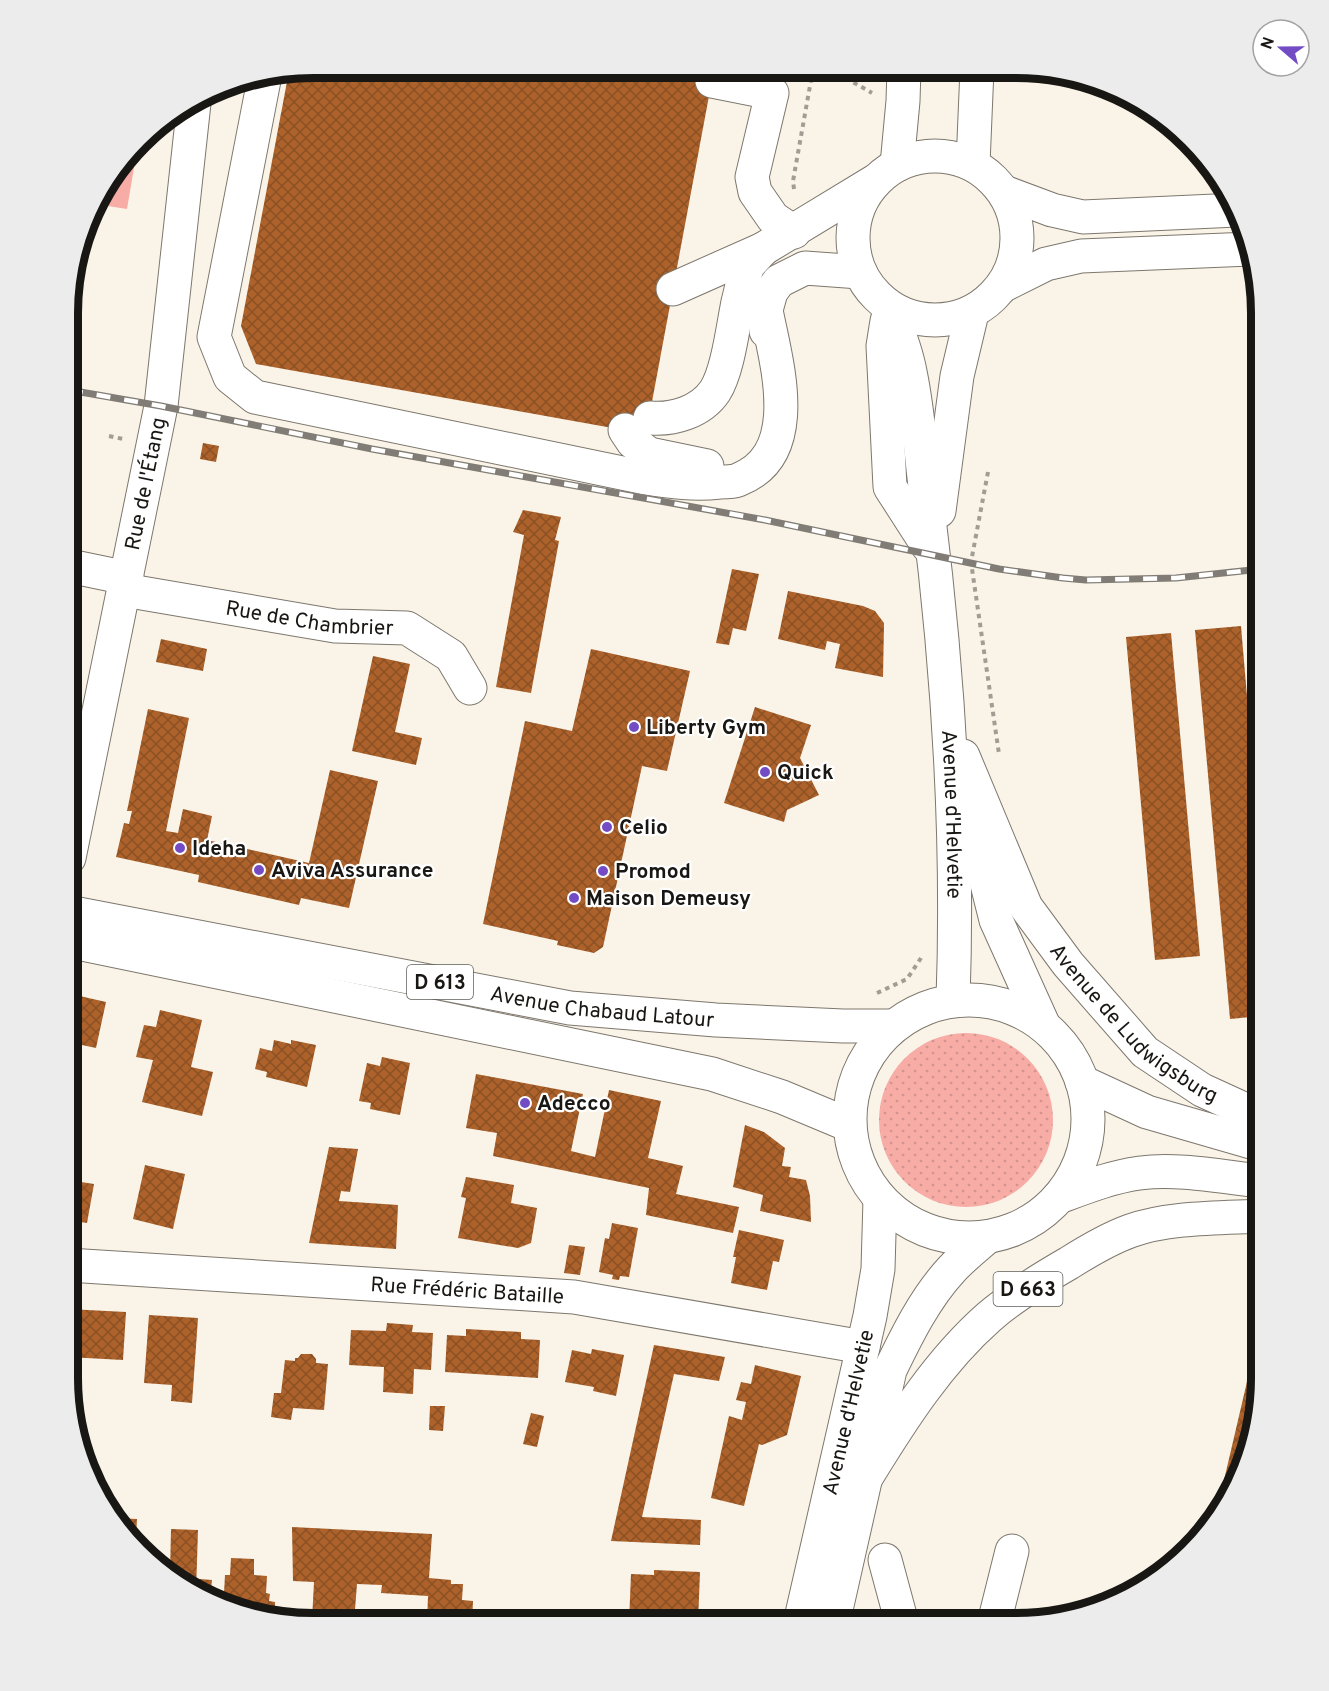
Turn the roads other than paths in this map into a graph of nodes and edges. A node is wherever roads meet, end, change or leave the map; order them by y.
1 (904, 78) edge
2 (920, 78) edge
3 (959, 78) edge
4 (976, 78) edge
5 (712, 81) dead end
6 (263, 84) edge
7 (193, 110) edge
8 (966, 161) junction
9 (898, 167) junction
10 (1004, 192) junction
11 (1228, 210) edge
12 (800, 228) junction
13 (1241, 245) edge
14 (763, 249) junction
15 (860, 272) junction
16 (1004, 285) junction
17 (673, 289) dead end
18 (889, 307) junction
19 (766, 310) junction
20 (972, 313) junction
21 (933, 554) junction
22 (78, 569) edge
23 (126, 584) junction
24 (940, 628) junction
25 (470, 688) dead end
26 (963, 756) junction
27 (78, 815) edge
28 (1026, 907) joint
29 (78, 914) edge
30 (78, 943) edge
31 (953, 1000) junction
32 (1043, 1024) junction
33 (893, 1026) junction
34 (1082, 1082) junction
35 (1251, 1112) edge
36 (849, 1125) junction
37 (1251, 1142) edge
38 (1251, 1180) edge
39 (1059, 1197) junction
40 (880, 1199) junction
41 (1251, 1217) edge
42 (987, 1237) junction
43 (78, 1266) edge
44 (863, 1347) junction
45 (867, 1476) junction
46 (1012, 1551) dead end
47 (885, 1560) dead end
48 (802, 1613) edge
49 (835, 1613) edge
50 (899, 1613) edge
51 (996, 1613) edge

1 - 9 street
2 - 9 street
3 - 8 street
4 - 8 street
5 - 12 street
6 - 19 street
7 - 23 street, Rue de l'Étang
8 - 9 street
8 - 10 street
9 - 12 street
9 - 15 street
10 - 11 street
10 - 16 street
12 - 14 street
13 - 16 street
14 - 17 street
14 - 19 street
15 - 18 street
15 - 19 street
16 - 20 street
18 - 20 street
18 - 21 street, Avenue d'Helvetie
20 - 21 street, Avenue d'Helvetie
21 - 24 street, Avenue d'Helvetie
22 - 23 street, Rue de Chambrier
23 - 25 street, Rue de Chambrier
23 - 27 street, Rue de l'Étang
24 - 26 street, Avenue d'Helvetie
24 - 31 street, Avenue d'Helvetie
26 - 28 street, Avenue d'Helvetie
26 - 32 street, Avenue d'Helvetie
28 - 35 street, Avenue de Ludwigsburg
29 - 33 street, Avenue Chabaud Latour / D 613
30 - 36 street, Avenue Chabaud Latour / D 613
31 - 32 street
31 - 33 street
32 - 34 street
33 - 36 street
34 - 37 street, Avenue de Ludwigsburg
34 - 39 street
36 - 40 street
38 - 39 street
39 - 42 street
40 - 42 street
40 - 44 street, Avenue d'Helvetie
41 - 45 street, D 663
42 - 45 street, Avenue d'Helvetie / D 663
43 - 44 street, Rue Frédéric Bataille
44 - 48 street, Avenue d'Helvetie
45 - 49 street, Avenue d'Helvetie / D 663
46 - 51 street
47 - 50 street

